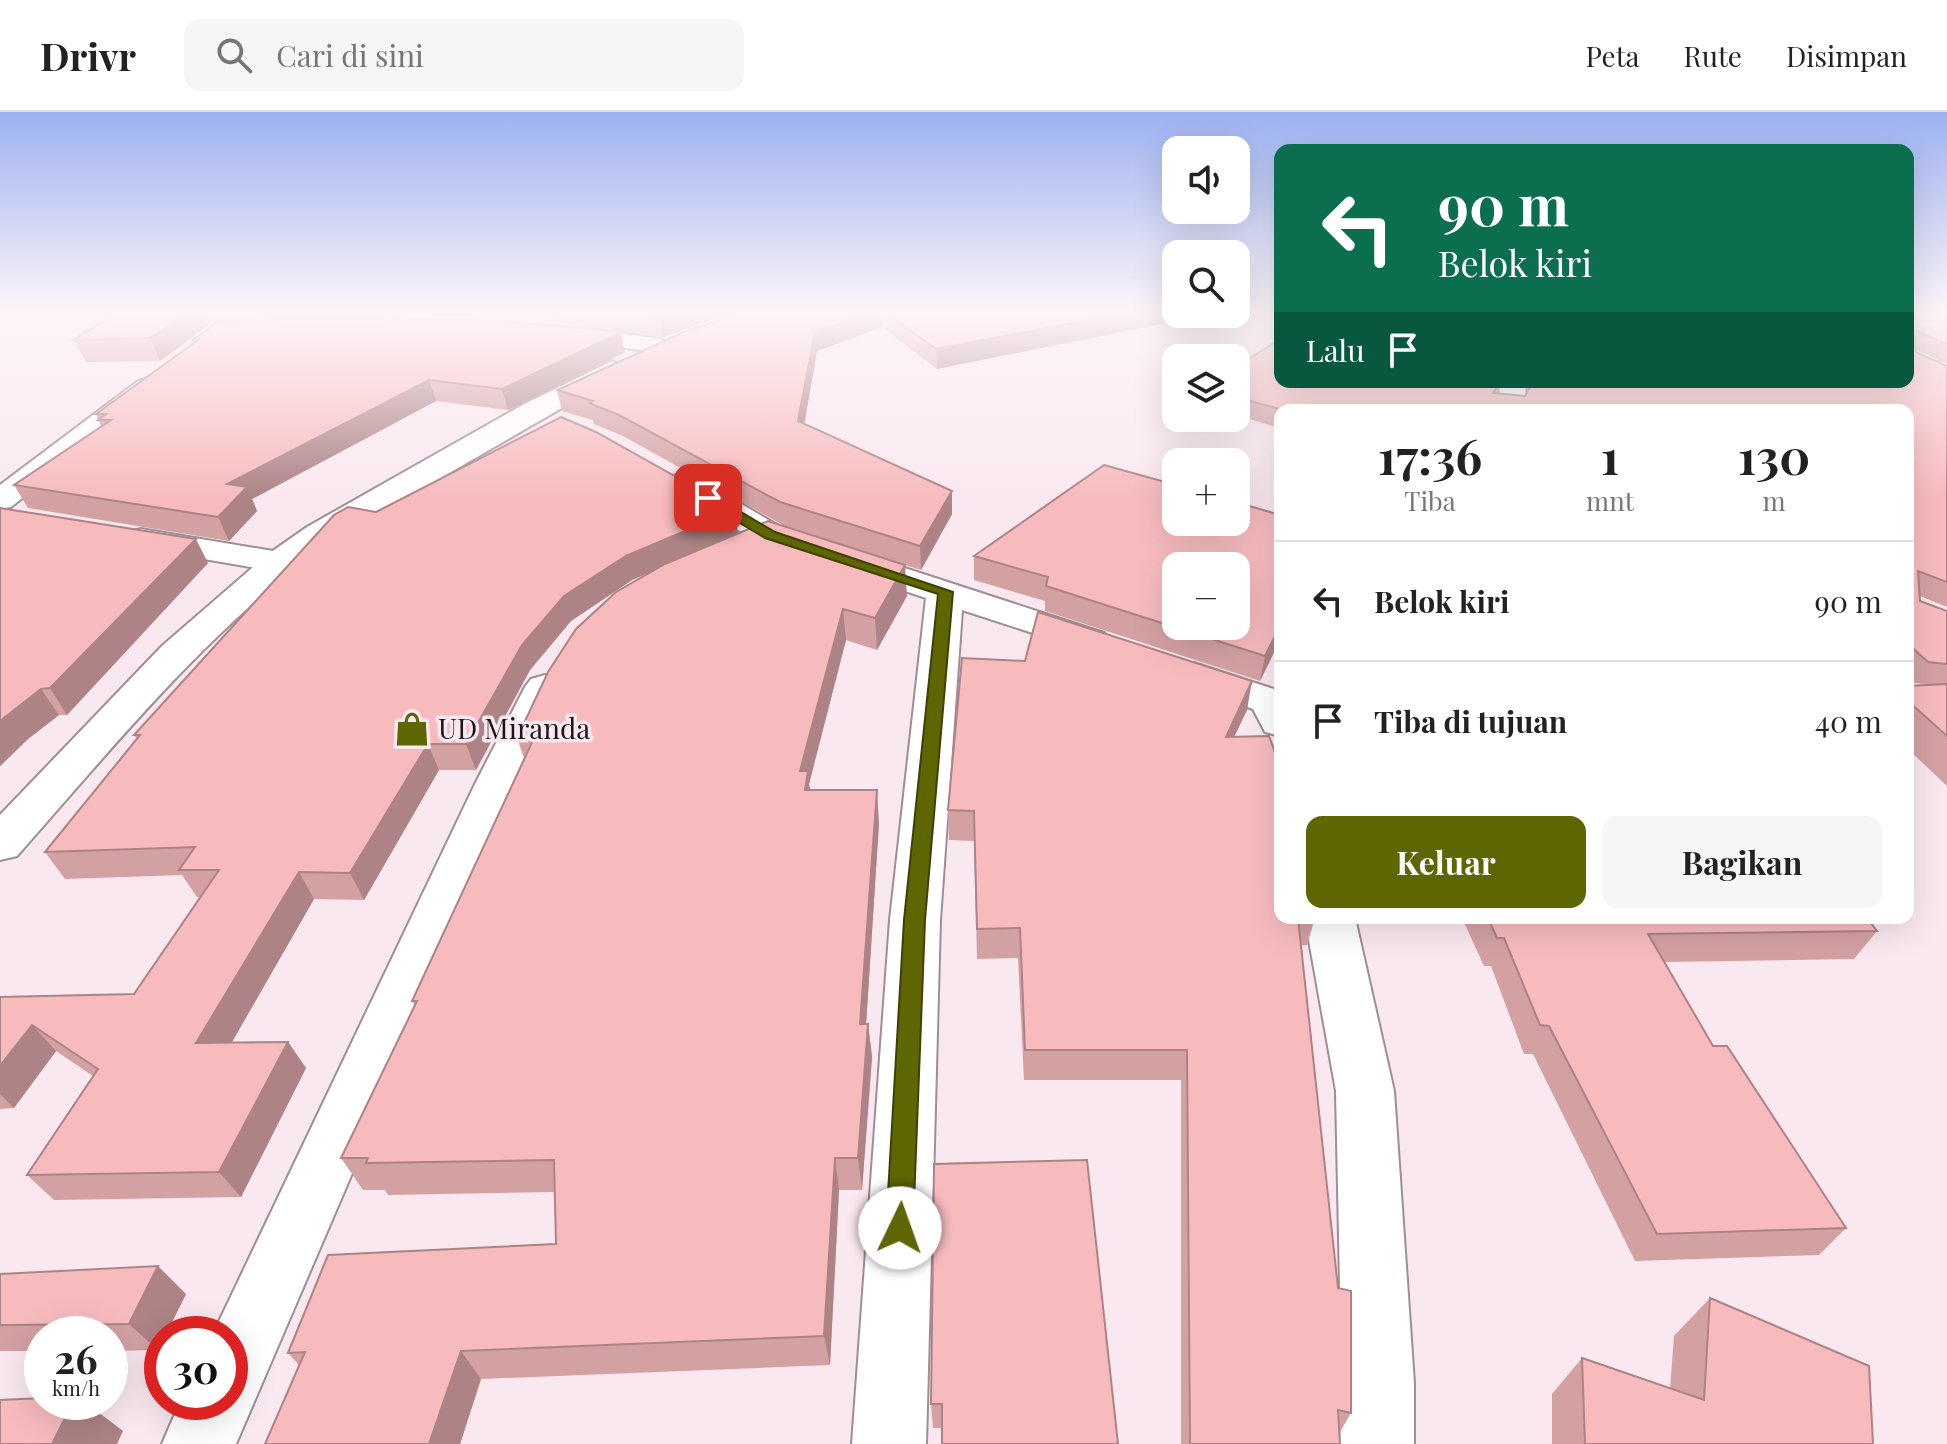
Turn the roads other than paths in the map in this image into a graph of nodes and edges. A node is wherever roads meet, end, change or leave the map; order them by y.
1 (163, 374) edge
2 (607, 374) edge
3 (534, 410) junction
4 (573, 427) edge
5 (649, 465) edge
6 (0, 500) edge
7 (108, 534) edge
8 (770, 535) junction
9 (715, 561) edge
10 (279, 562) junction
11 (945, 592) junction
12 (571, 647) edge
13 (1122, 651) edge
14 (1166, 666) edge
15 (1274, 705) edge
16 (0, 844) edge
17 (1331, 924) edge
18 (248, 1335) edge
19 (210, 1420) edge
20 (199, 1444) edge
21 (889, 1444) edge
22 (1377, 1444) edge

1 - 6 street
2 - 3 street
3 - 4 street
3 - 10 street
5 - 8 street
7 - 10 street
8 - 9 street
8 - 11 street
10 - 16 street
11 - 13 street
11 - 21 street
12 - 18 street
14 - 15 street
17 - 22 street
19 - 20 street

